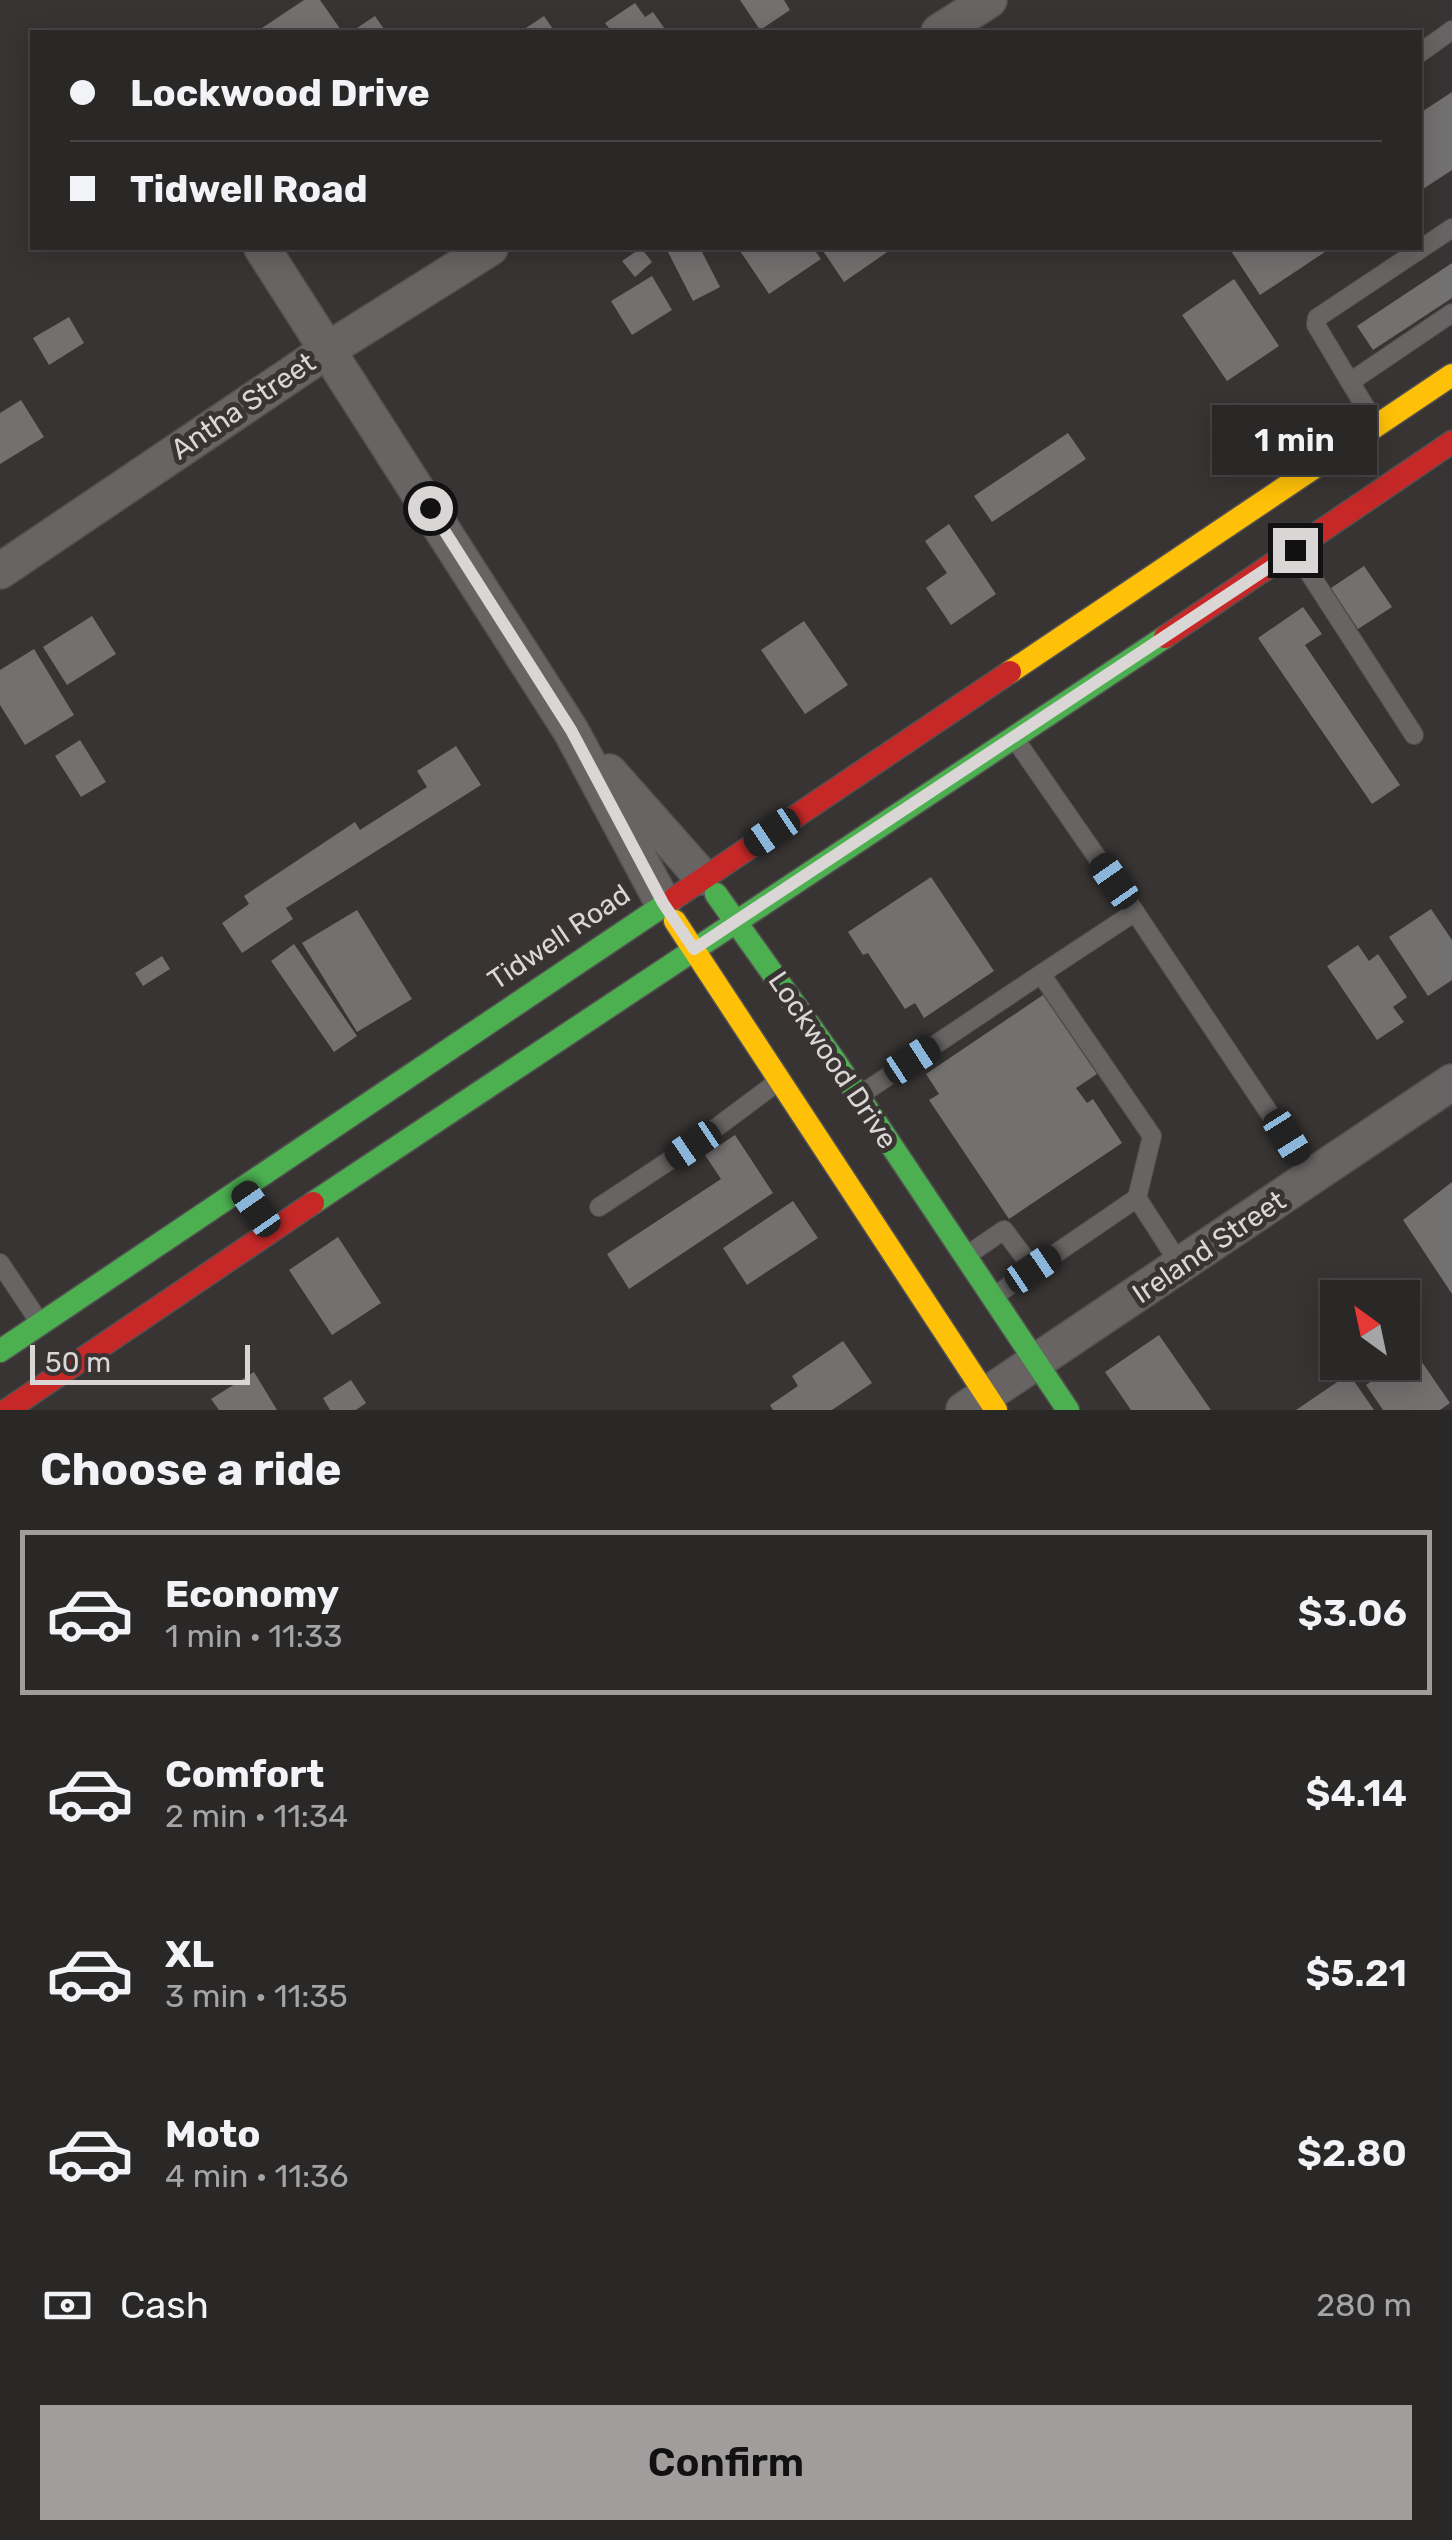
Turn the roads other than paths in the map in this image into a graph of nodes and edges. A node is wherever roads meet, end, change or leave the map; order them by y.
1 (989, 0) edge
2 (941, 30) edge
3 (1452, 30) edge
4 (1422, 52) edge
5 (1452, 228) edge
6 (1422, 248) edge
7 (266, 250) edge
8 (487, 250) edge
9 (1419, 250) edge
10 (1451, 316) edge
11 (329, 348) junction
12 (1452, 375) edge
13 (1350, 382) junction
14 (1377, 426) junction
15 (1452, 442) edge
16 (1295, 550) junction
17 (0, 571) edge
18 (1177, 597) junction
19 (571, 730) junction
20 (1414, 735) dead end
21 (1014, 738) junction
22 (702, 877) junction
23 (663, 903) junction
24 (1135, 912) junction
25 (736, 920) junction
26 (694, 949) junction
27 (1041, 974) junction
28 (780, 1079) junction
29 (1452, 1082) edge
30 (859, 1096) junction
31 (1312, 1177) junction
32 (1137, 1198) junction
33 (600, 1207) dead end
34 (255, 1209) junction
35 (966, 1256) junction
36 (0, 1263) edge
37 (1181, 1266) junction
38 (1033, 1269) junction
39 (994, 1298) junction
40 (40, 1324) junction
41 (0, 1351) edge
42 (1036, 1361) junction
43 (982, 1405) edge
44 (7, 1410) edge
45 (1068, 1410) edge

1 - 2 street
3 - 4 lane
5 - 6 lane
7 - 11 street, Lockwood Drive
8 - 11 street, Antha Street
9 - 13 lane
10 - 13 lane
11 - 17 street, Antha Street
11 - 19 street, Lockwood Drive
12 - 14 main road, Tidwell Road
13 - 14 lane
14 - 18 main road, Tidwell Road
15 - 16 main road, Tidwell Road
16 - 18 main road, Tidwell Road
16 - 20 lane
18 - 21 main road, Tidwell Road
18 - 22 main road, Tidwell Road
19 - 22 street, Lockwood Drive
19 - 23 street, Lockwood Drive
21 - 24 lane
21 - 25 main road, Tidwell Road
22 - 23 main road, Tidwell Road
22 - 25 main road, Lockwood Drive
23 - 26 main road, Lockwood Drive
23 - 34 main road, Tidwell Road
24 - 27 lane
24 - 31 lane
25 - 26 main road, Tidwell Road
25 - 30 main road, Lockwood Drive
26 - 28 main road, Lockwood Drive
26 - 34 main road, Tidwell Road
27 - 30 lane
27 - 32 lane
28 - 33 lane
28 - 43 main road, Lockwood Drive
29 - 31 street, Ireland Street
30 - 35 main road, Lockwood Drive
31 - 37 street, Ireland Street
32 - 37 lane
32 - 38 lane
34 - 40 main road, Tidwell Road
34 - 44 main road, Tidwell Road
35 - 38 lane
35 - 39 main road, Lockwood Drive
36 - 40 lane
37 - 42 street, Ireland Street
38 - 39 lane
39 - 42 main road, Lockwood Drive
40 - 41 main road, Tidwell Road
42 - 43 street, Ireland Street
42 - 45 main road, Lockwood Drive

